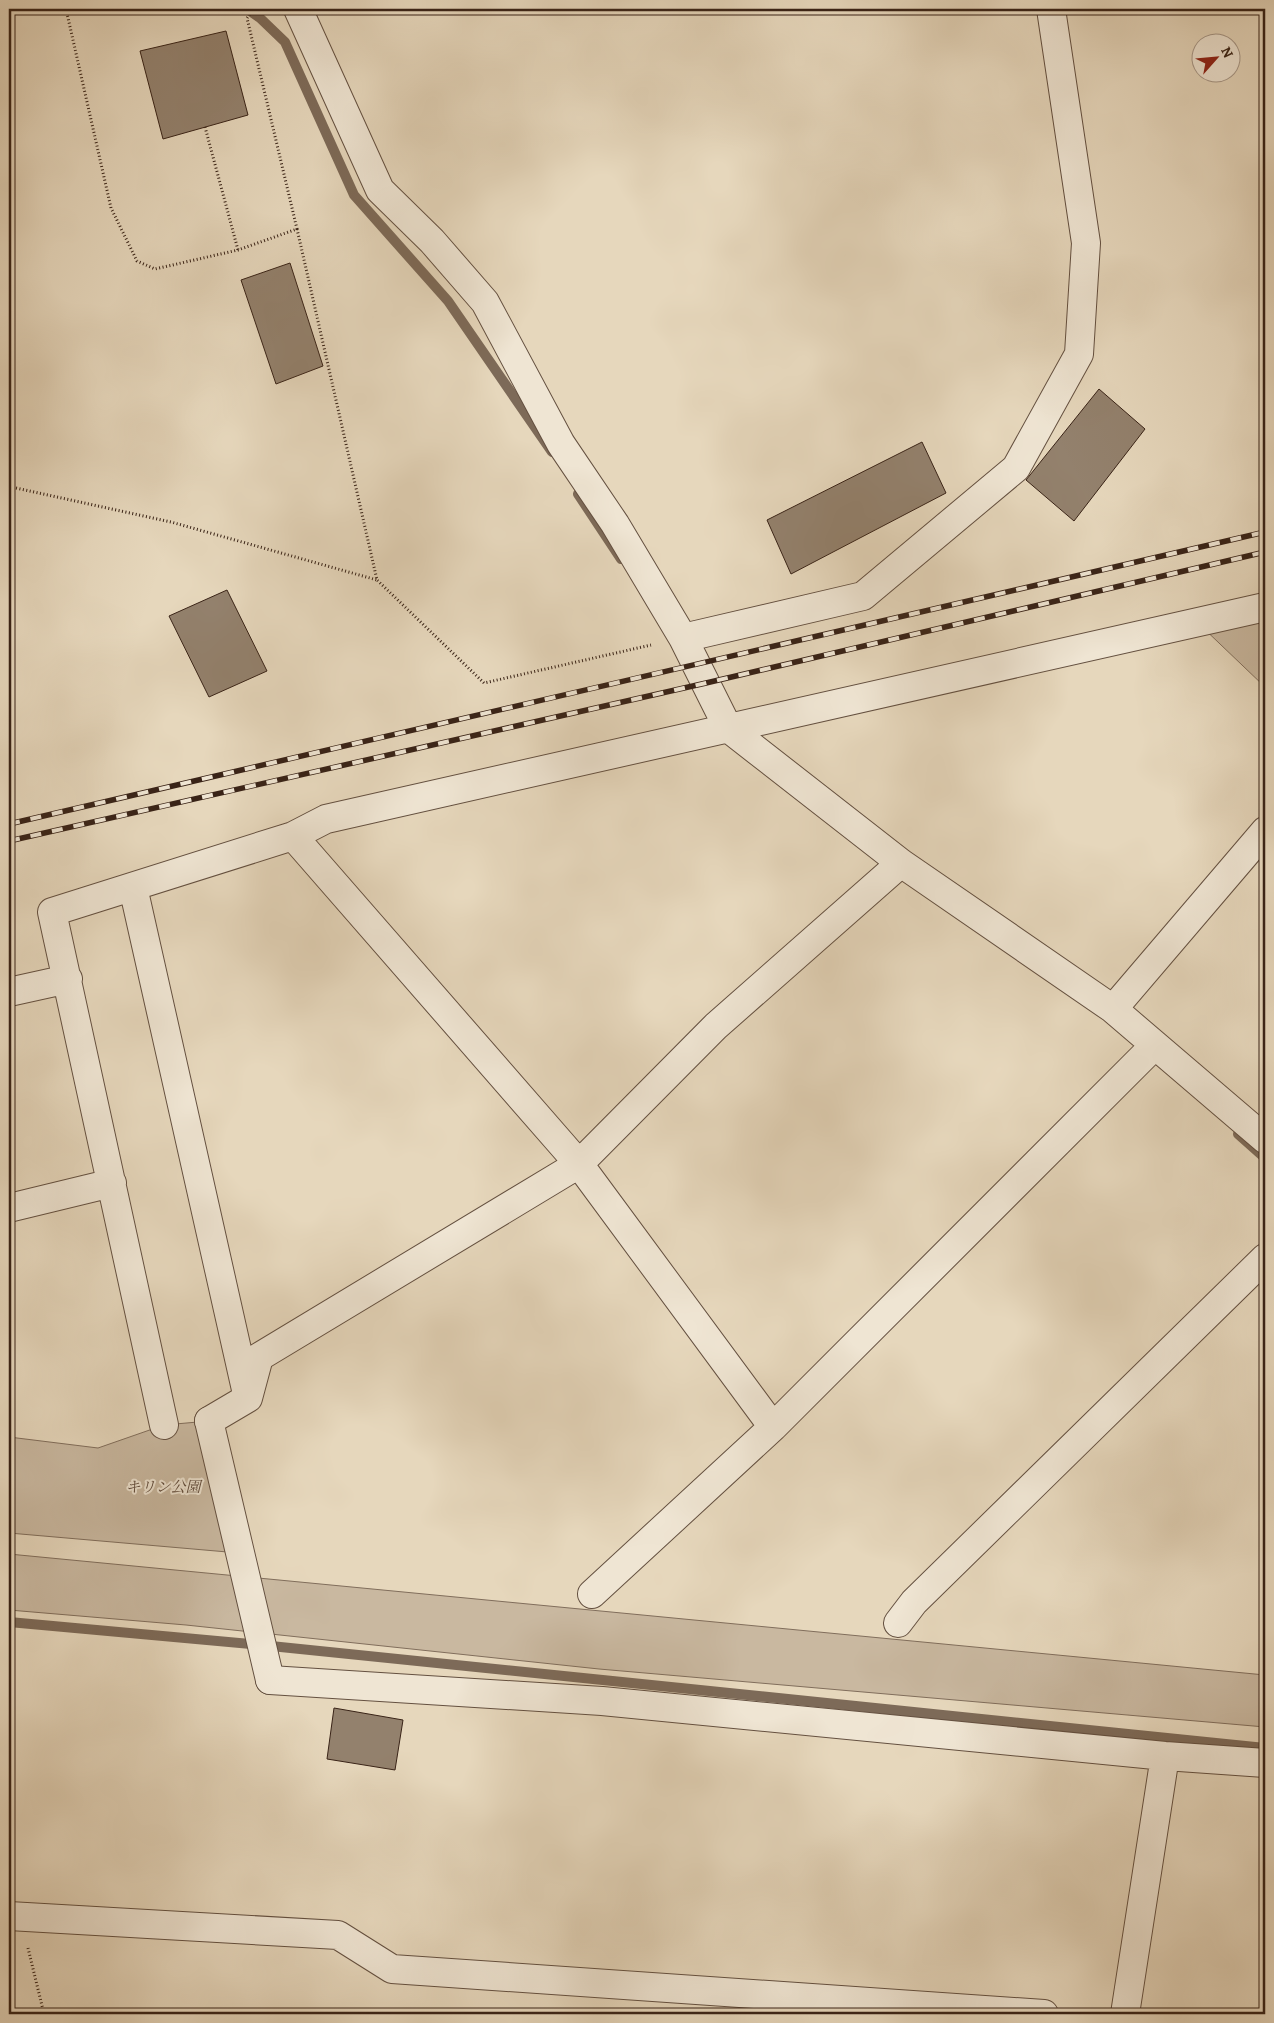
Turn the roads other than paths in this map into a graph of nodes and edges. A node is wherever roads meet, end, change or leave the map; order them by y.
1 (298, 9) edge
2 (1051, 9) edge
3 (1265, 607) edge
4 (683, 638) junction
5 (728, 728) junction
6 (1265, 831) edge
7 (293, 836) junction
8 (902, 863) junction
9 (128, 889) junction
10 (68, 979) junction
11 (9, 992) edge
12 (1113, 1009) junction
13 (1154, 1046) junction
14 (1263, 1133) edge
15 (579, 1164) junction
16 (112, 1183) junction
17 (9, 1208) edge
18 (1265, 1258) edge
19 (248, 1398) junction
20 (164, 1425) dead end
21 (773, 1427) junction
22 (592, 1594) dead end
23 (898, 1622) dead end
24 (1164, 1756) junction
25 (1265, 1763) edge
26 (12, 1917) edge
27 (1044, 2014) edge
28 (1125, 2014) edge

1 - 4 street
2 - 4 street
3 - 5 street
4 - 5 street
5 - 7 street
5 - 8 street
6 - 12 street
7 - 9 street
7 - 15 street
8 - 12 street
8 - 15 street
9 - 10 street
9 - 19 street
10 - 11 street
10 - 16 street
12 - 13 street
13 - 14 street
13 - 21 street
15 - 19 street
15 - 21 street
16 - 17 street
16 - 20 street
18 - 23 street
19 - 24 street
21 - 22 street
24 - 25 street
24 - 28 street
26 - 27 street

